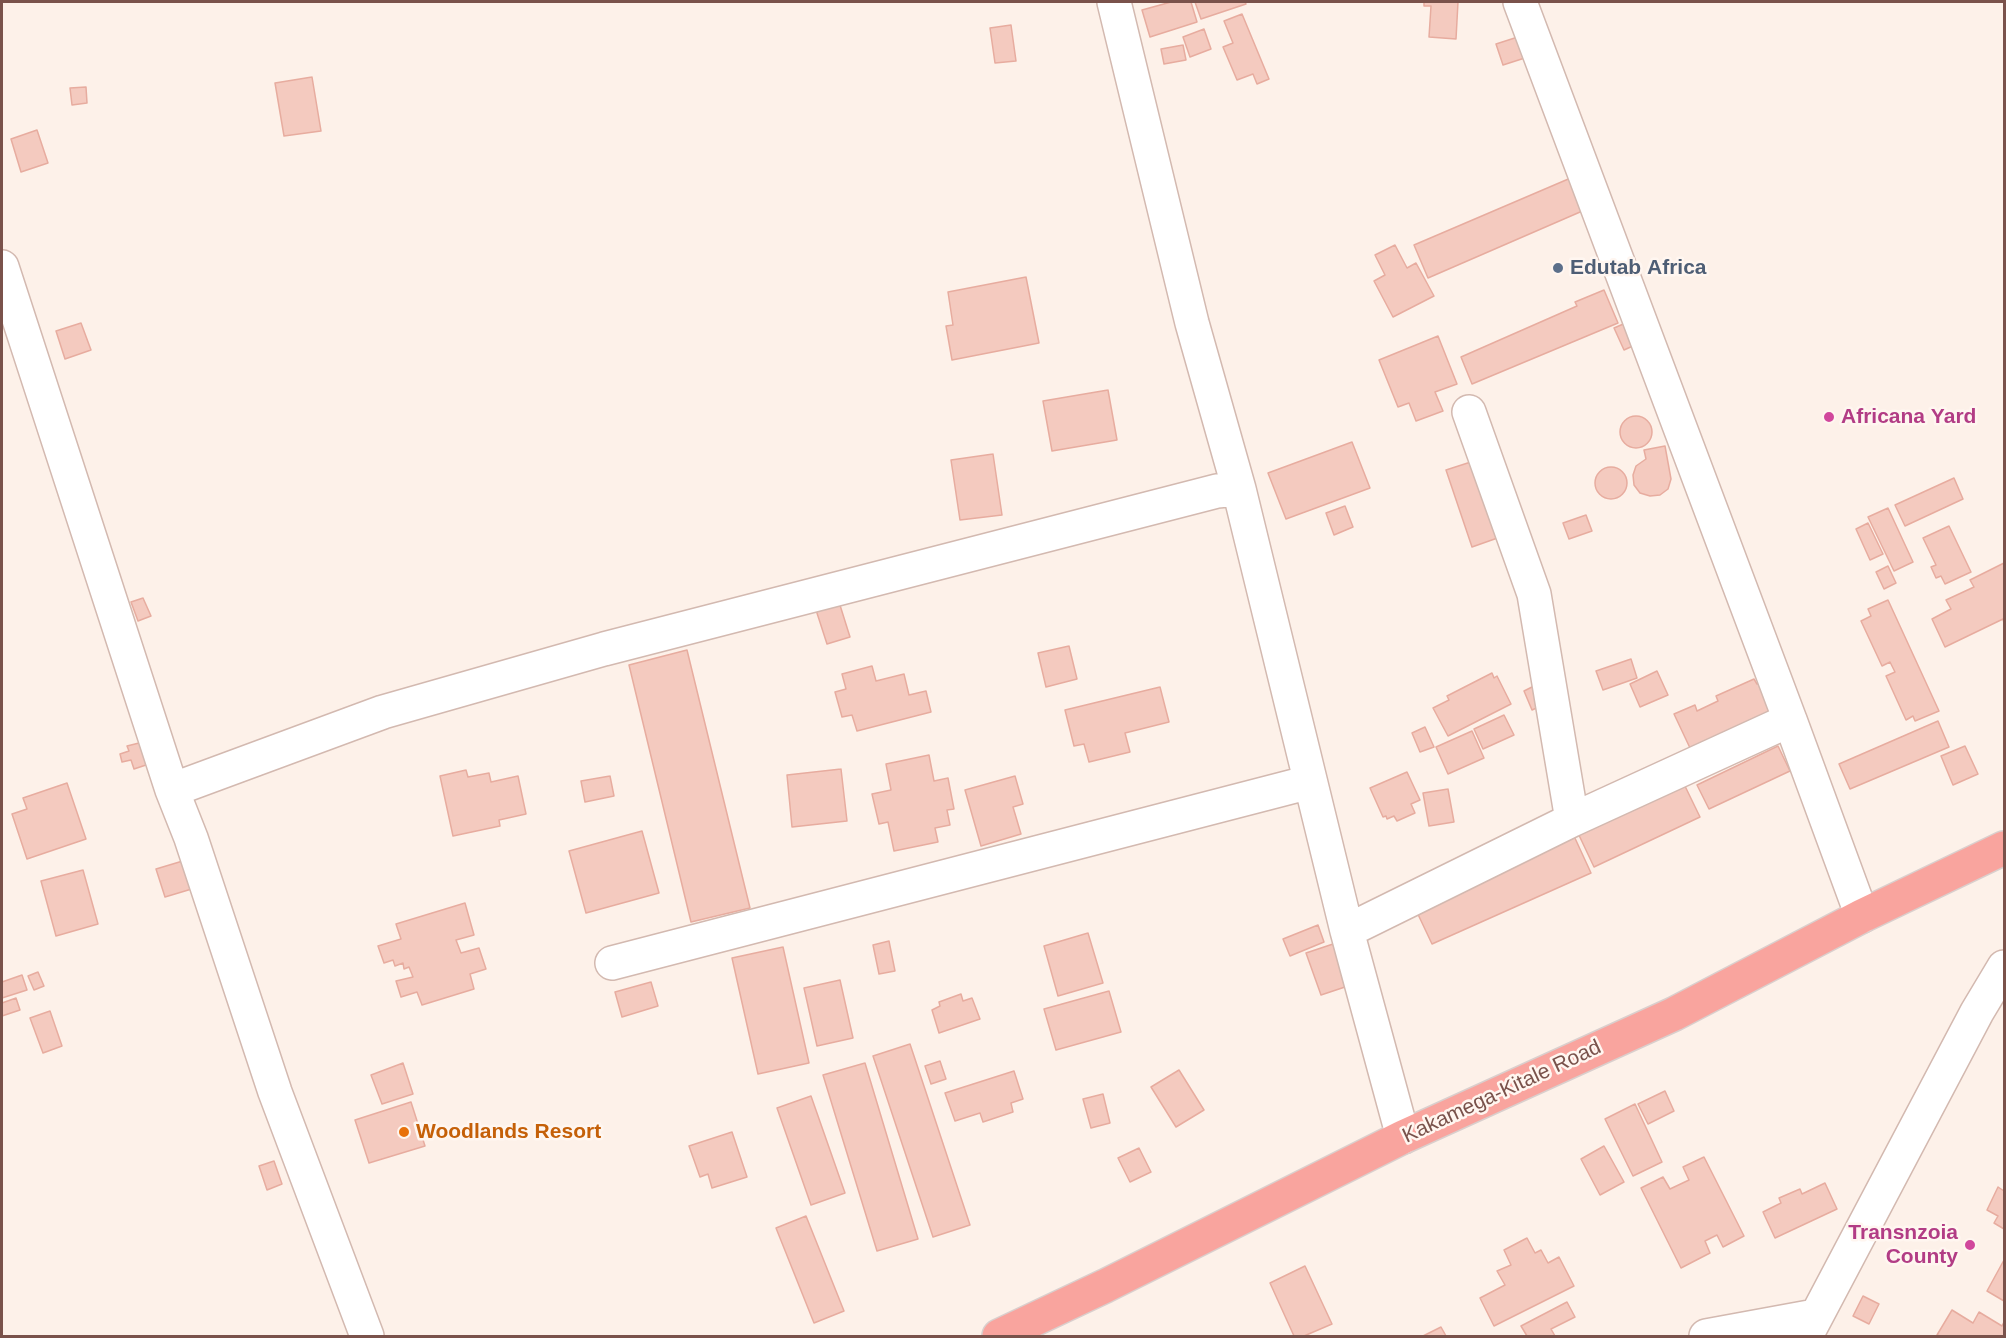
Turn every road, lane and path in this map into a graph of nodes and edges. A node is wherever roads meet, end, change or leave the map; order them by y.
1 (1114, 2) edge
2 (1520, 2) edge
3 (2, 267) edge
4 (1469, 412) dead end
5 (1239, 489) junction
6 (1790, 720) junction
7 (1310, 782) junction
8 (172, 790) junction
9 (1572, 820) junction
10 (2004, 848) edge
11 (1862, 916) junction
12 (1347, 931) junction
13 (612, 963) dead end
14 (2004, 967) edge
15 (1403, 1137) junction
16 (1810, 1327) edge
17 (367, 1336) edge
18 (999, 1336) edge
19 (1706, 1336) edge

1 - 5 street
2 - 6 street
3 - 8 street
4 - 9 street
5 - 7 street
5 - 8 street
6 - 9 street
6 - 11 street
7 - 12 street
7 - 13 street
8 - 17 street
9 - 12 street
10 - 11 highway, Kakamega-Kitale Road
11 - 15 highway, Kakamega-Kitale Road
12 - 15 street
14 - 16 street
15 - 18 highway, Kakamega-Kitale Road
16 - 19 street

